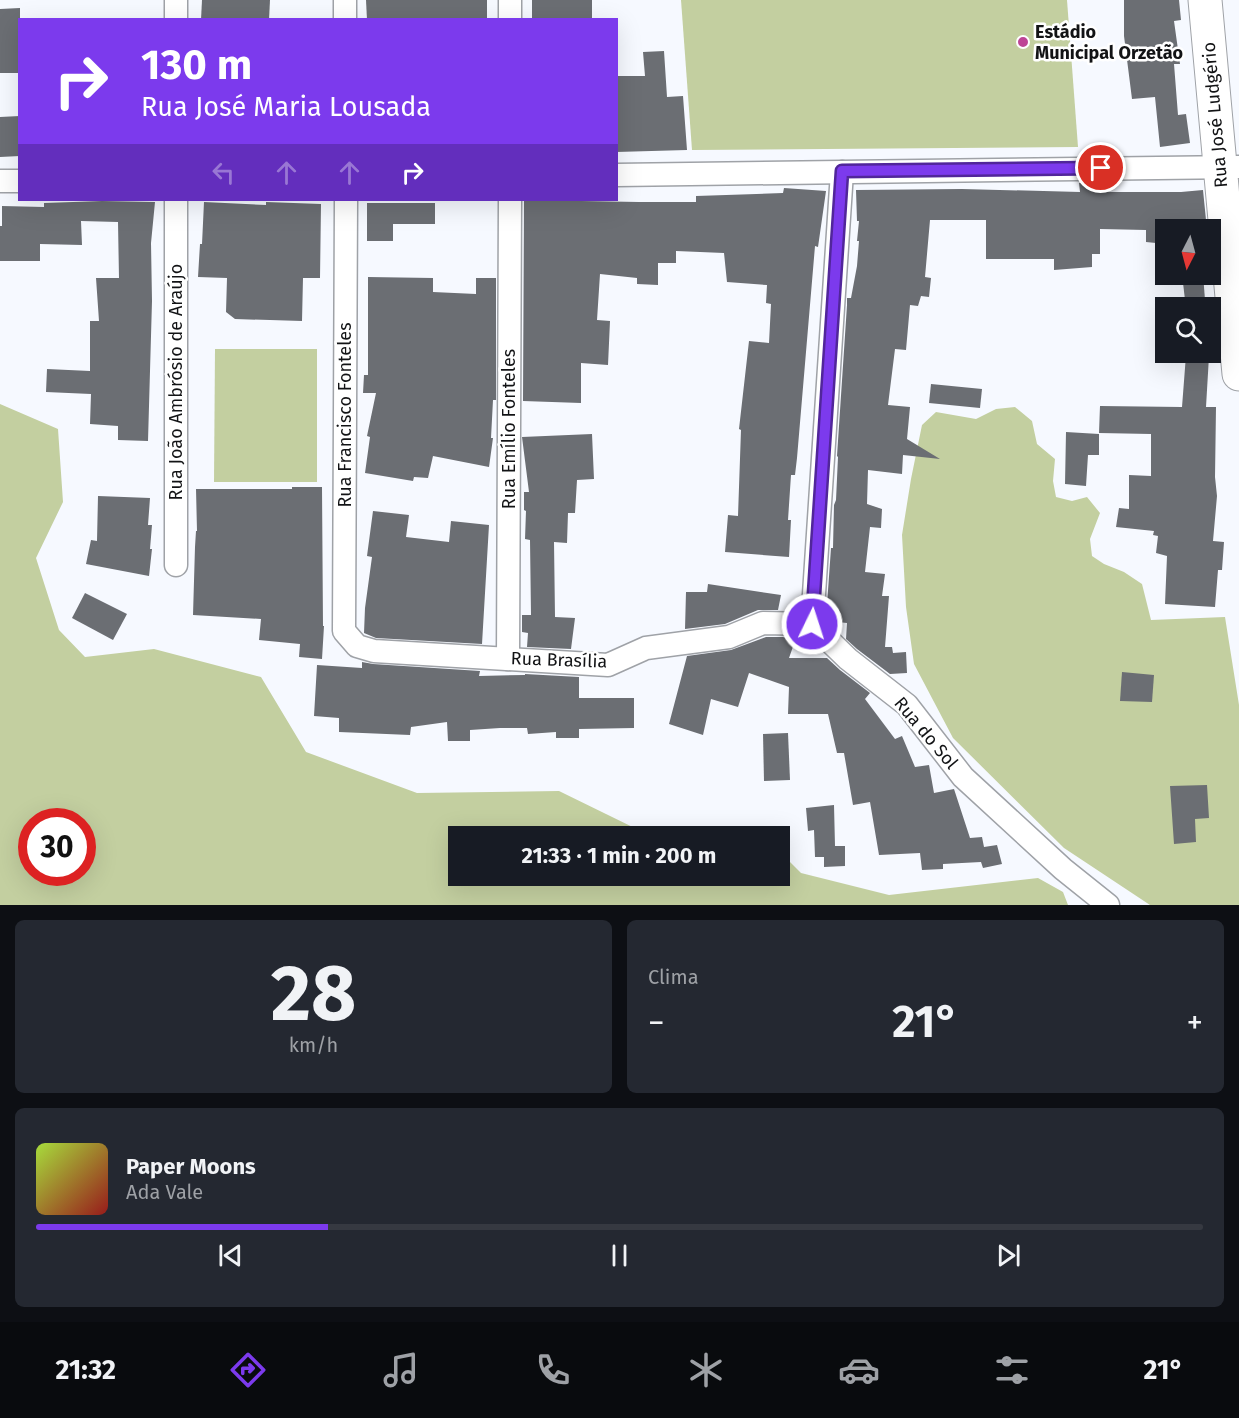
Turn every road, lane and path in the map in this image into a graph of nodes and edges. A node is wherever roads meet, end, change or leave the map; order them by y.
1 (176, 0) edge
2 (345, 0) edge
3 (510, 0) edge
4 (1205, 0) edge
5 (176, 18) edge
6 (345, 18) edge
7 (510, 18) edge
8 (1229, 167) edge
9 (842, 171) junction
10 (618, 175) edge
11 (0, 181) edge
12 (18, 181) edge
13 (176, 201) edge
14 (346, 201) edge
15 (510, 201) edge
16 (1239, 374) edge
17 (176, 565) dead end
18 (812, 624) junction
19 (344, 631) joint
20 (508, 659) junction
21 (1108, 905) edge

1 - 5 street
2 - 6 street
3 - 7 street
4 - 8 main road, Rua José Ludgério
8 - 9 street
8 - 16 main road, Rua José Ludgério
9 - 10 street
9 - 18 street
11 - 12 street
13 - 17 street, Rua João Ambrósio de Araújo
14 - 19 street, Rua Francisco Fonteles
15 - 20 street, Rua Emílio Fonteles
18 - 20 street, Rua Brasília
18 - 21 street, Rua do Sol
19 - 20 street, Rua Brasília

